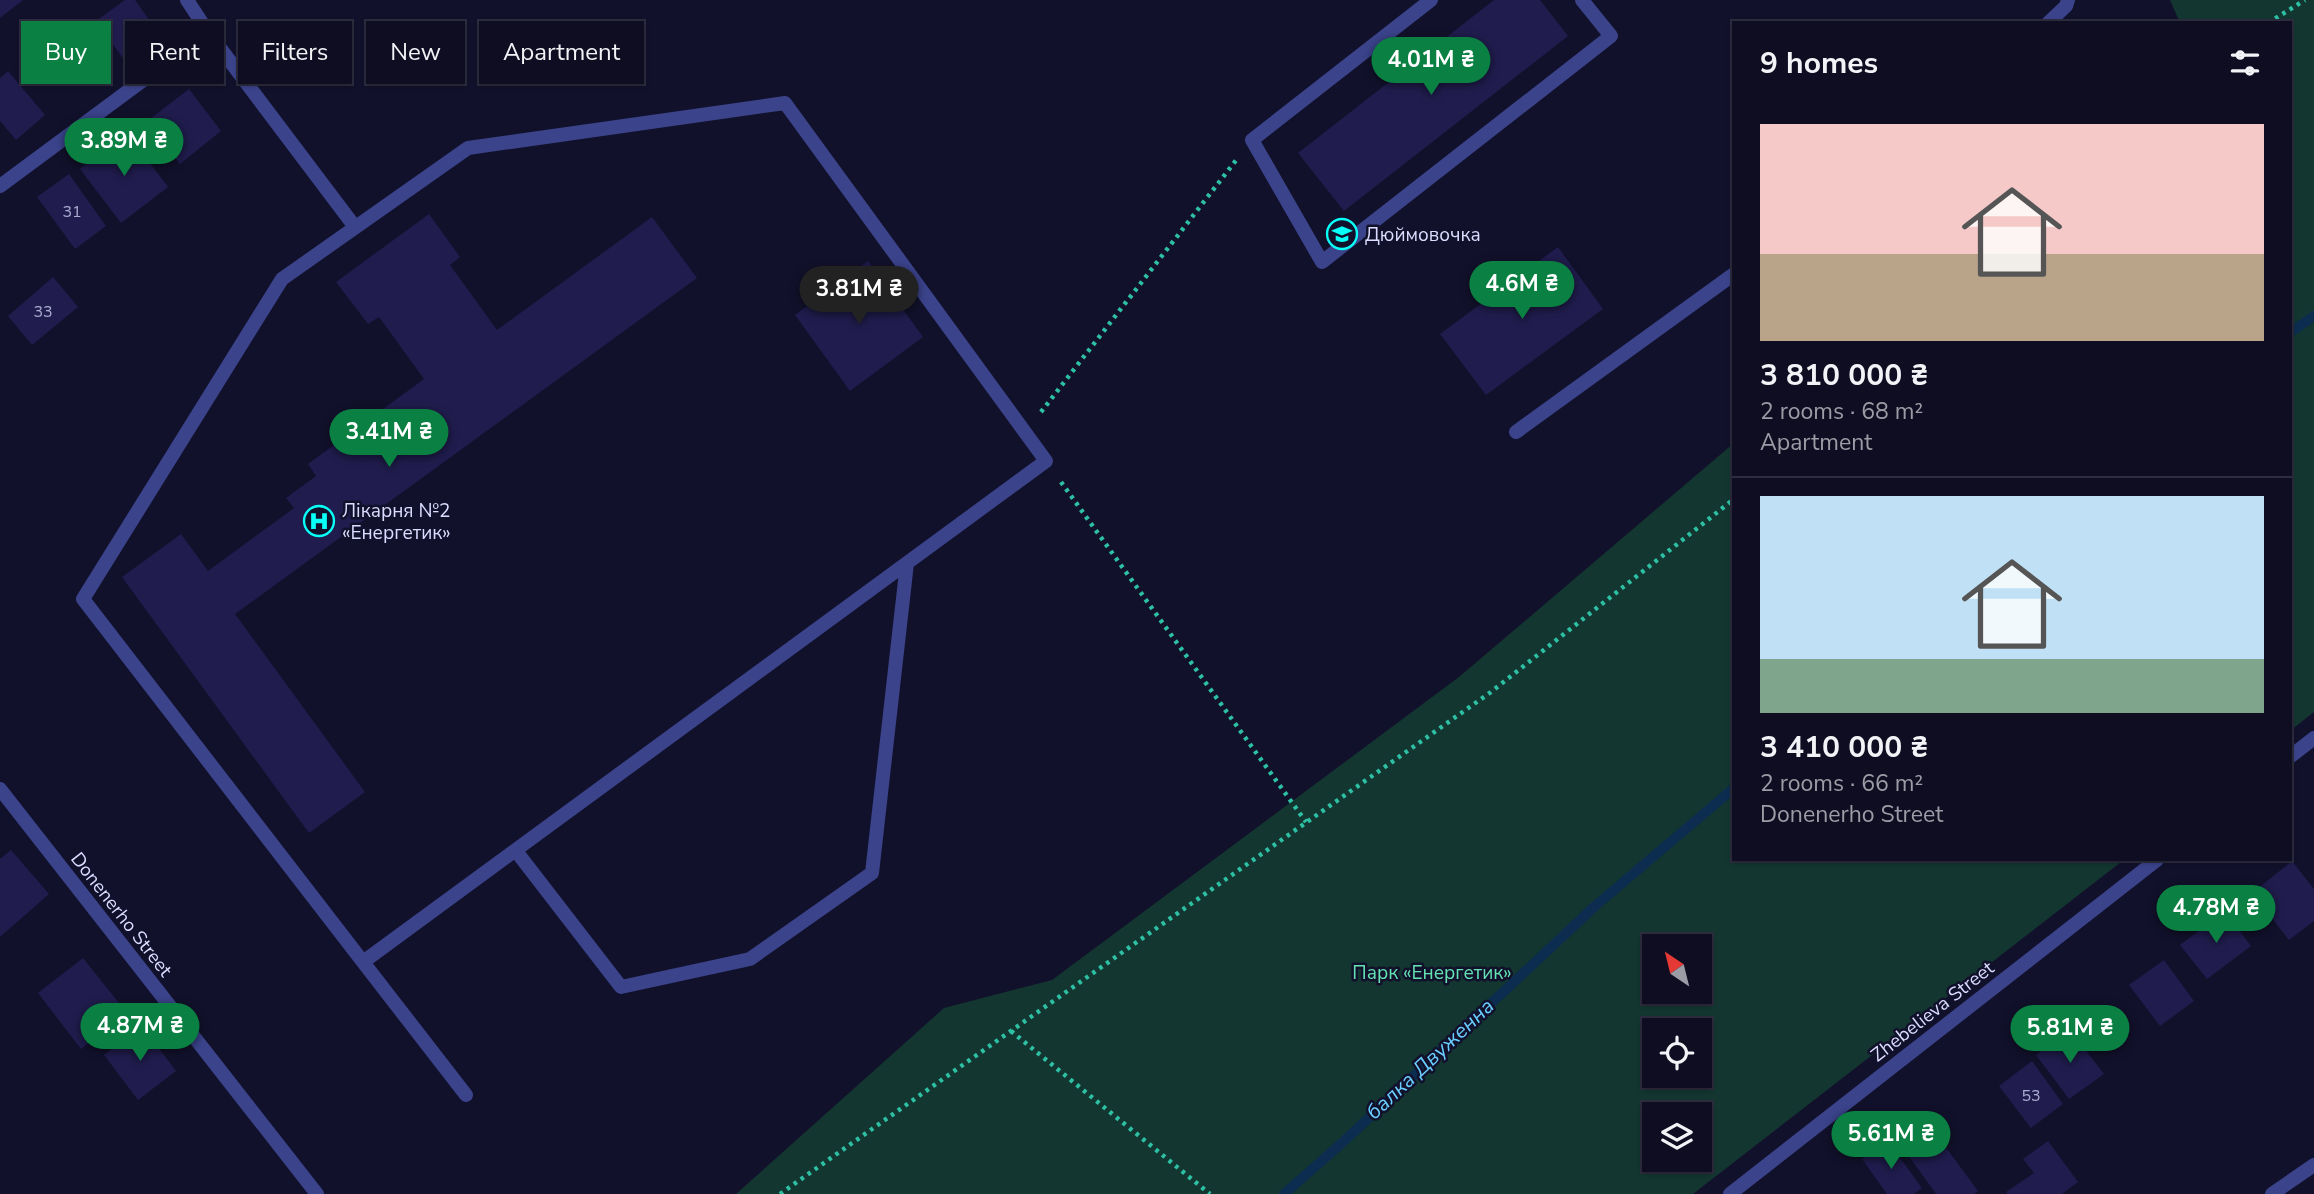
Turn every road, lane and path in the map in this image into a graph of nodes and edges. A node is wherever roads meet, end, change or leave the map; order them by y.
1 (187, 0) edge
2 (1431, 0) edge
3 (1582, 0) edge
4 (2068, 0) edge
5 (2305, 0) edge
6 (201, 21) edge
7 (2050, 21) edge
8 (2271, 21) edge
9 (224, 53) edge
10 (138, 84) edge
11 (1252, 141) junction
12 (0, 186) edge
13 (355, 227) junction
14 (1732, 275) edge
15 (1516, 432) dead end
16 (1025, 433) junction
17 (1046, 461) junction
18 (1732, 501) edge
19 (907, 563) junction
20 (2314, 738) edge
21 (2292, 755) edge
22 (0, 789) edge
23 (1306, 822) junction
24 (516, 850) junction
25 (2155, 861) edge
26 (363, 962) junction
27 (1011, 1031) junction
28 (466, 1095) dead end
29 (2314, 1165) edge
30 (317, 1194) edge
31 (780, 1194) edge
32 (1210, 1194) edge
33 (1730, 1194) edge
34 (2273, 1194) edge

1 - 6 street
2 - 11 street
3 - 11 street
4 - 7 street
5 - 8 path
9 - 13 street
10 - 12 street
11 - 16 path
13 - 16 street
13 - 26 street
14 - 15 street
16 - 17 street
17 - 19 street
17 - 23 path
18 - 23 path
19 - 24 street
19 - 24 street
20 - 21 street
22 - 30 street, Donenerho Street
23 - 27 path
24 - 26 street
25 - 33 street, Zhebelieva Street
26 - 28 street
27 - 31 path
27 - 32 path
29 - 34 street

